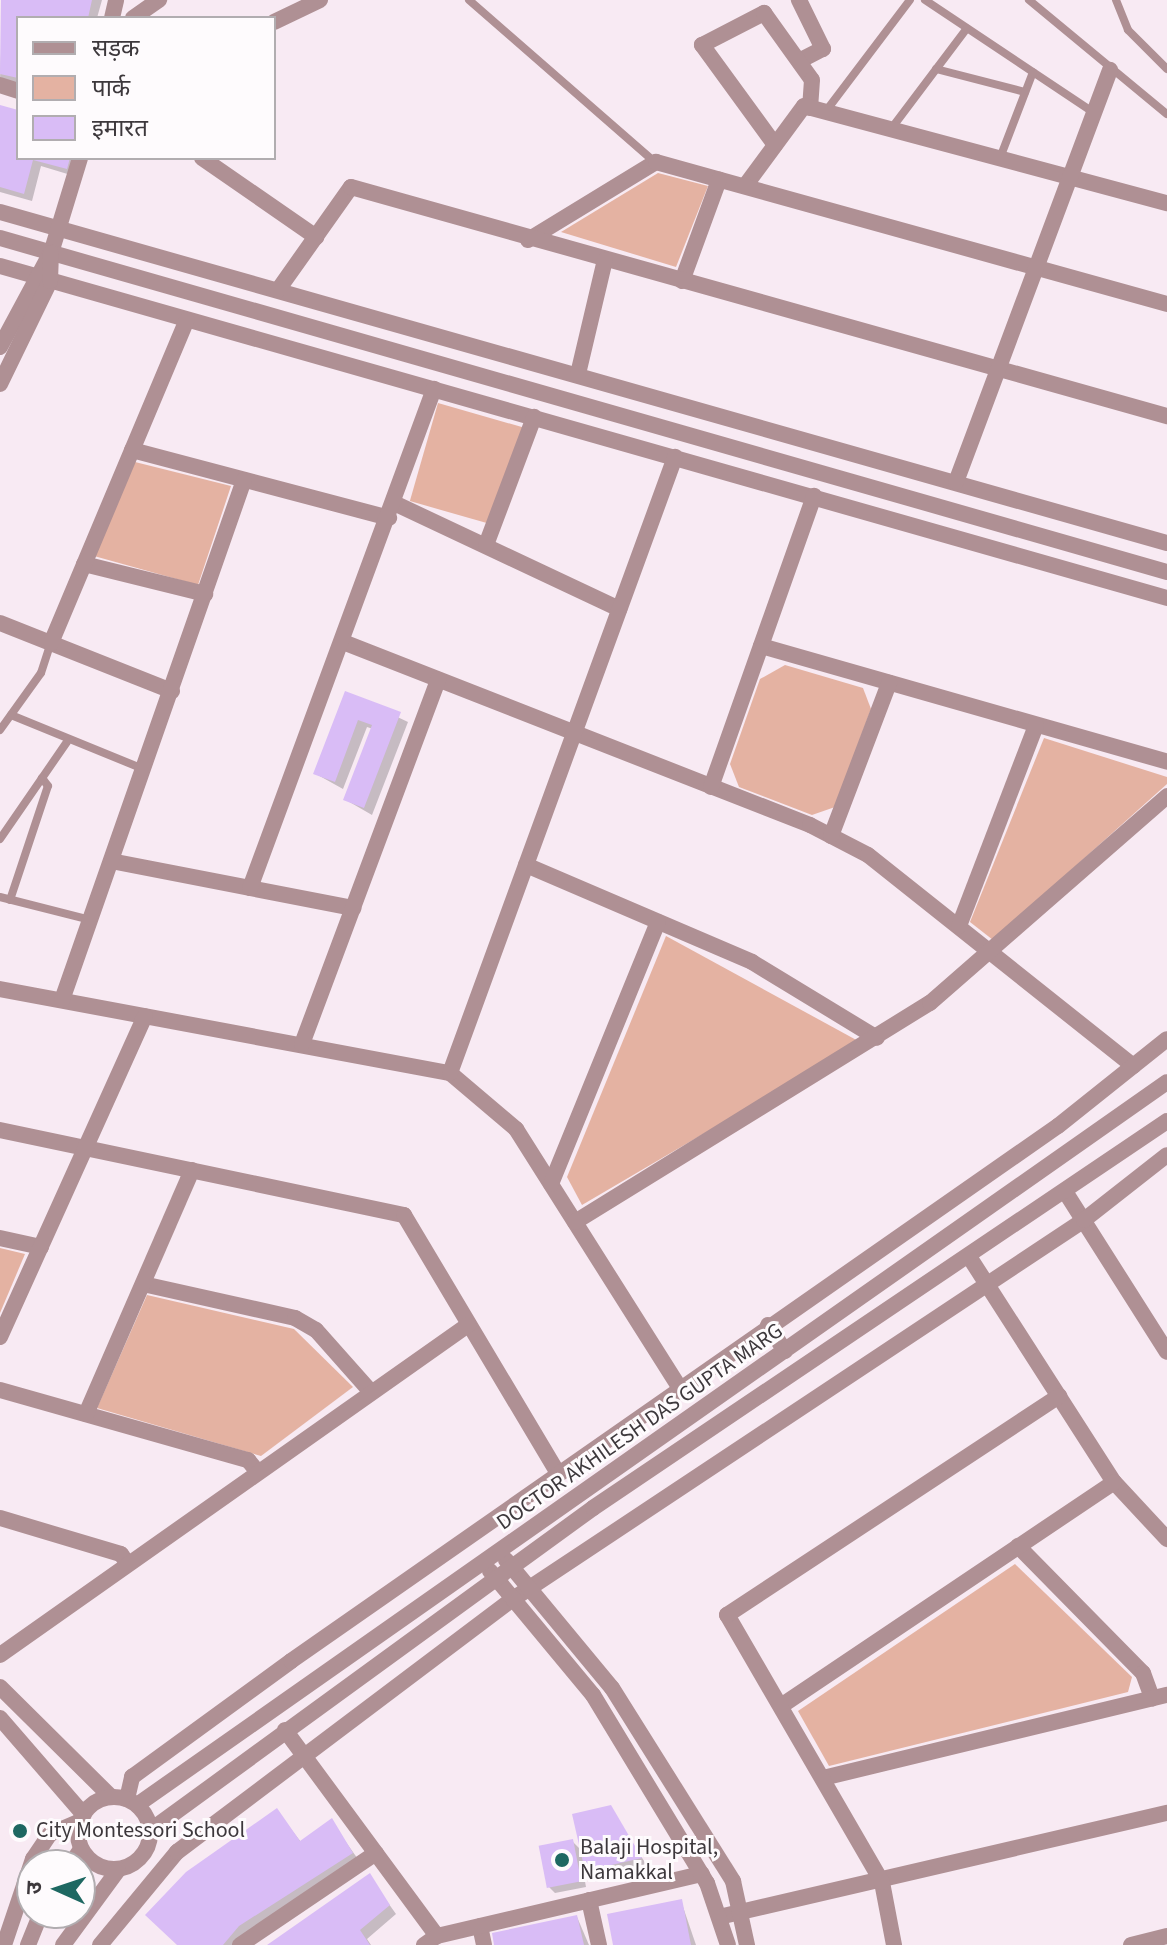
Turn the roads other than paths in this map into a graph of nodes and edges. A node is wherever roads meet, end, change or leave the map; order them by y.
1 (159, 0) edge
2 (320, 0) edge
3 (469, 0) edge
4 (799, 0) edge
5 (910, 0) edge
6 (925, 0) edge
7 (1029, 0) edge
8 (1116, 0) edge
9 (136, 16) edge
10 (276, 21) edge
11 (967, 28) junction
12 (799, 61) junction
13 (936, 69) junction
14 (1167, 69) edge
15 (1110, 70) junction
16 (1033, 72) junction
17 (1025, 92) junction
18 (818, 110) junction
19 (1094, 113) junction
20 (1167, 114) edge
21 (891, 129) junction
22 (775, 145) junction
23 (1000, 158) junction
24 (80, 160) edge
25 (205, 160) edge
26 (656, 162) junction
27 (1070, 177) junction
28 (719, 180) junction
29 (745, 186) junction
30 (1166, 199) edge
31 (0, 212) edge
32 (62, 230) junction
33 (316, 237) junction
34 (0, 238) edge
35 (528, 240) junction
36 (51, 253) junction
37 (605, 260) junction
38 (0, 266) edge
39 (1039, 267) junction
40 (42, 278) junction
41 (682, 281) junction
42 (278, 290) junction
43 (1167, 304) edge
44 (187, 320) junction
45 (0, 347) edge
46 (1000, 368) junction
47 (578, 374) junction
48 (0, 384) edge
49 (434, 389) junction
50 (1167, 416) edge
51 (534, 417) junction
52 (132, 450) junction
53 (675, 457) junction
54 (244, 480) junction
55 (956, 482) junction
56 (814, 496) junction
57 (391, 510) junction
58 (1167, 543) edge
59 (486, 545) junction
60 (84, 564) junction
61 (1167, 572) edge
62 (205, 594) junction
63 (1167, 598) edge
64 (619, 609) junction
65 (0, 623) edge
66 (343, 642) junction
67 (51, 643) junction
68 (761, 646) junction
69 (438, 680) junction
70 (889, 683) junction
71 (172, 691) junction
72 (11, 715) junction
73 (1036, 725) junction
74 (0, 730) edge
75 (573, 735) junction
76 (67, 742) junction
77 (1167, 762) edge
78 (144, 769) junction
79 (42, 778) junction
80 (711, 787) junction
81 (1167, 796) edge
82 (831, 836) junction
83 (0, 839) edge
84 (111, 861) junction
85 (526, 865) junction
86 (250, 888) junction
87 (0, 897) edge
88 (10, 900) junction
89 (353, 908) junction
90 (90, 920) junction
91 (658, 922) junction
92 (959, 926) junction
93 (990, 951) junction
94 (0, 989) edge
95 (62, 1000) junction
96 (145, 1016) junction
97 (877, 1038) junction
98 (1167, 1039) edge
99 (302, 1044) junction
100 (1133, 1066) junction
101 (450, 1073) junction
102 (1167, 1082) edge
103 (1167, 1121) edge
104 (0, 1130) edge
105 (85, 1148) junction
106 (1167, 1155) edge
107 (192, 1170) junction
108 (551, 1184) junction
109 (1066, 1193) junction
110 (1084, 1220) junction
111 (575, 1222) junction
112 (0, 1238) edge
113 (41, 1247) junction
114 (970, 1258) junction
115 (143, 1284) junction
116 (986, 1284) junction
117 (468, 1325) junction
118 (768, 1325) junction
119 (1162, 1332) edge
120 (0, 1337) edge
121 (1167, 1352) edge
122 (778, 1356) junction
123 (785, 1380) junction
124 (679, 1387) junction
125 (0, 1390) edge
126 (371, 1392) junction
127 (1059, 1396) junction
128 (86, 1414) junction
129 (257, 1471) junction
130 (558, 1473) junction
131 (1114, 1482) junction
132 (0, 1518) edge
133 (1167, 1539) edge
134 (1018, 1546) junction
135 (500, 1553) junction
136 (127, 1563) junction
137 (485, 1564) junction
138 (511, 1567) junction
139 (495, 1578) junction
140 (530, 1587) junction
141 (513, 1599) junction
142 (0, 1655) edge
143 (0, 1687) edge
144 (1160, 1697) edge
145 (781, 1706) junction
146 (0, 1718) edge
147 (285, 1730) junction
148 (306, 1758) junction
149 (823, 1778) junction
150 (125, 1800) junction
151 (1167, 1813) edge
152 (82, 1818) junction
153 (151, 1830) junction
154 (81, 1849) edge
155 (376, 1853) junction
156 (96, 1863) edge
157 (118, 1870) junction
158 (702, 1874) junction
159 (882, 1882) junction
160 (589, 1900) junction
161 (740, 1912) junction
162 (719, 1917) junction
163 (480, 1926) junction
164 (1167, 1936) edge
165 (430, 1940) edge
166 (4, 1945) edge
167 (63, 1945) edge
168 (100, 1945) edge
169 (240, 1945) edge
170 (484, 1945) edge
171 (599, 1945) edge
172 (728, 1945) edge
173 (747, 1945) edge
174 (894, 1945) edge
175 (1131, 1945) edge

1 - 9 street
2 - 10 street
3 - 26 lane
4 - 12 street
5 - 18 lane
6 - 11 lane
7 - 15 lane
8 - 14 lane
11 - 13 lane
11 - 16 lane
12 - 18 street
12 - 22 street
13 - 17 lane
13 - 21 lane
15 - 19 street
15 - 20 lane
16 - 17 lane
16 - 19 lane
17 - 23 lane
18 - 21 street
18 - 22 street
19 - 27 street
21 - 23 street
22 - 29 street
23 - 27 street
24 - 32 street
25 - 33 street
26 - 28 street
26 - 35 street
27 - 30 street
27 - 39 street
28 - 29 street
28 - 41 street
29 - 39 street
31 - 32 street
32 - 36 street
32 - 42 street
33 - 35 street
33 - 42 street
34 - 36 street
35 - 37 street
36 - 40 street
36 - 61 street
37 - 41 street
37 - 47 street
38 - 40 street
39 - 43 street
39 - 46 street
40 - 44 street
40 - 45 street
40 - 48 street
41 - 46 street
42 - 47 street
44 - 49 street
44 - 52 street
46 - 50 street
46 - 55 street
47 - 55 street
49 - 51 street
49 - 57 street
51 - 53 street
51 - 59 street
52 - 54 street
52 - 60 street
53 - 56 street
53 - 64 street
54 - 57 street
54 - 62 street
55 - 58 street
56 - 63 street
56 - 68 street
57 - 59 street
57 - 66 street
59 - 64 street
60 - 62 street
60 - 67 street
62 - 71 street
64 - 75 street
65 - 67 street
66 - 69 street
66 - 86 street
67 - 71 street
67 - 72 lane
68 - 70 street
68 - 80 street
69 - 75 street
69 - 89 street
70 - 73 street
70 - 82 street
71 - 78 street
72 - 74 lane
72 - 76 lane
73 - 77 street
73 - 92 street
75 - 80 street
75 - 85 street
76 - 78 lane
76 - 79 lane
78 - 84 street
79 - 83 lane
79 - 88 lane
80 - 82 street
81 - 93 street
82 - 92 street
84 - 86 street
84 - 90 street
85 - 91 street
85 - 101 street
86 - 89 street
87 - 88 lane
88 - 90 lane
89 - 99 street
90 - 95 street
91 - 97 street
91 - 108 street
92 - 93 street
93 - 97 street
93 - 100 street
94 - 95 street
95 - 96 street
96 - 99 street
96 - 105 street
97 - 111 street
98 - 100 street
99 - 101 street
100 - 118 street
101 - 108 street
102 - 122 street, DOCTOR AKHILESH DAS GUPTA MARG
103 - 109 street, DOCTOR AKHILESH DAS GUPTA MARG
104 - 105 street
105 - 107 street
105 - 113 street
106 - 110 street
107 - 115 street
107 - 117 street
108 - 111 street
109 - 110 street
109 - 114 street, DOCTOR AKHILESH DAS GUPTA MARG
110 - 116 street
110 - 119 street
111 - 124 street
112 - 113 street
113 - 120 street
114 - 116 street
114 - 123 street, DOCTOR AKHILESH DAS GUPTA MARG
115 - 126 street
115 - 128 street
116 - 127 street
116 - 140 street
117 - 126 street
117 - 130 street
118 - 122 street
118 - 124 street
119 - 121 street
122 - 123 street
122 - 135 street, DOCTOR AKHILESH DAS GUPTA MARG
123 - 138 street, DOCTOR AKHILESH DAS GUPTA MARG
124 - 130 street
125 - 128 street
126 - 129 street
127 - 131 street
127 - 145 street
128 - 129 street
129 - 136 street
130 - 150 street
131 - 133 street
131 - 134 street
132 - 136 street
134 - 144 street
134 - 145 street
135 - 137 street, DOCTOR AKHILESH DAS GUPTA MARG
135 - 138 street
136 - 142 street
137 - 139 street
137 - 150 street, DOCTOR AKHILESH DAS GUPTA MARG
138 - 139 street, DOCTOR AKHILESH DAS GUPTA MARG
138 - 140 street
139 - 141 street
139 - 147 street, DOCTOR AKHILESH DAS GUPTA MARG
140 - 141 street
140 - 161 street
141 - 148 street
141 - 158 street
143 - 150 street
144 - 149 street
145 - 149 street
146 - 152 street
147 - 148 street
147 - 153 street, DOCTOR AKHILESH DAS GUPTA MARG
148 - 155 street
148 - 168 street
149 - 159 street
150 - 152 street
150 - 153 street
151 - 159 street
152 - 154 street
152 - 166 street
153 - 157 street
155 - 165 street
155 - 169 street
156 - 157 street
157 - 167 street
158 - 160 street
158 - 162 street
159 - 161 street
159 - 174 street
160 - 163 street
160 - 171 street
161 - 162 street
161 - 173 street
162 - 172 street
163 - 165 street
163 - 170 street
164 - 175 street

